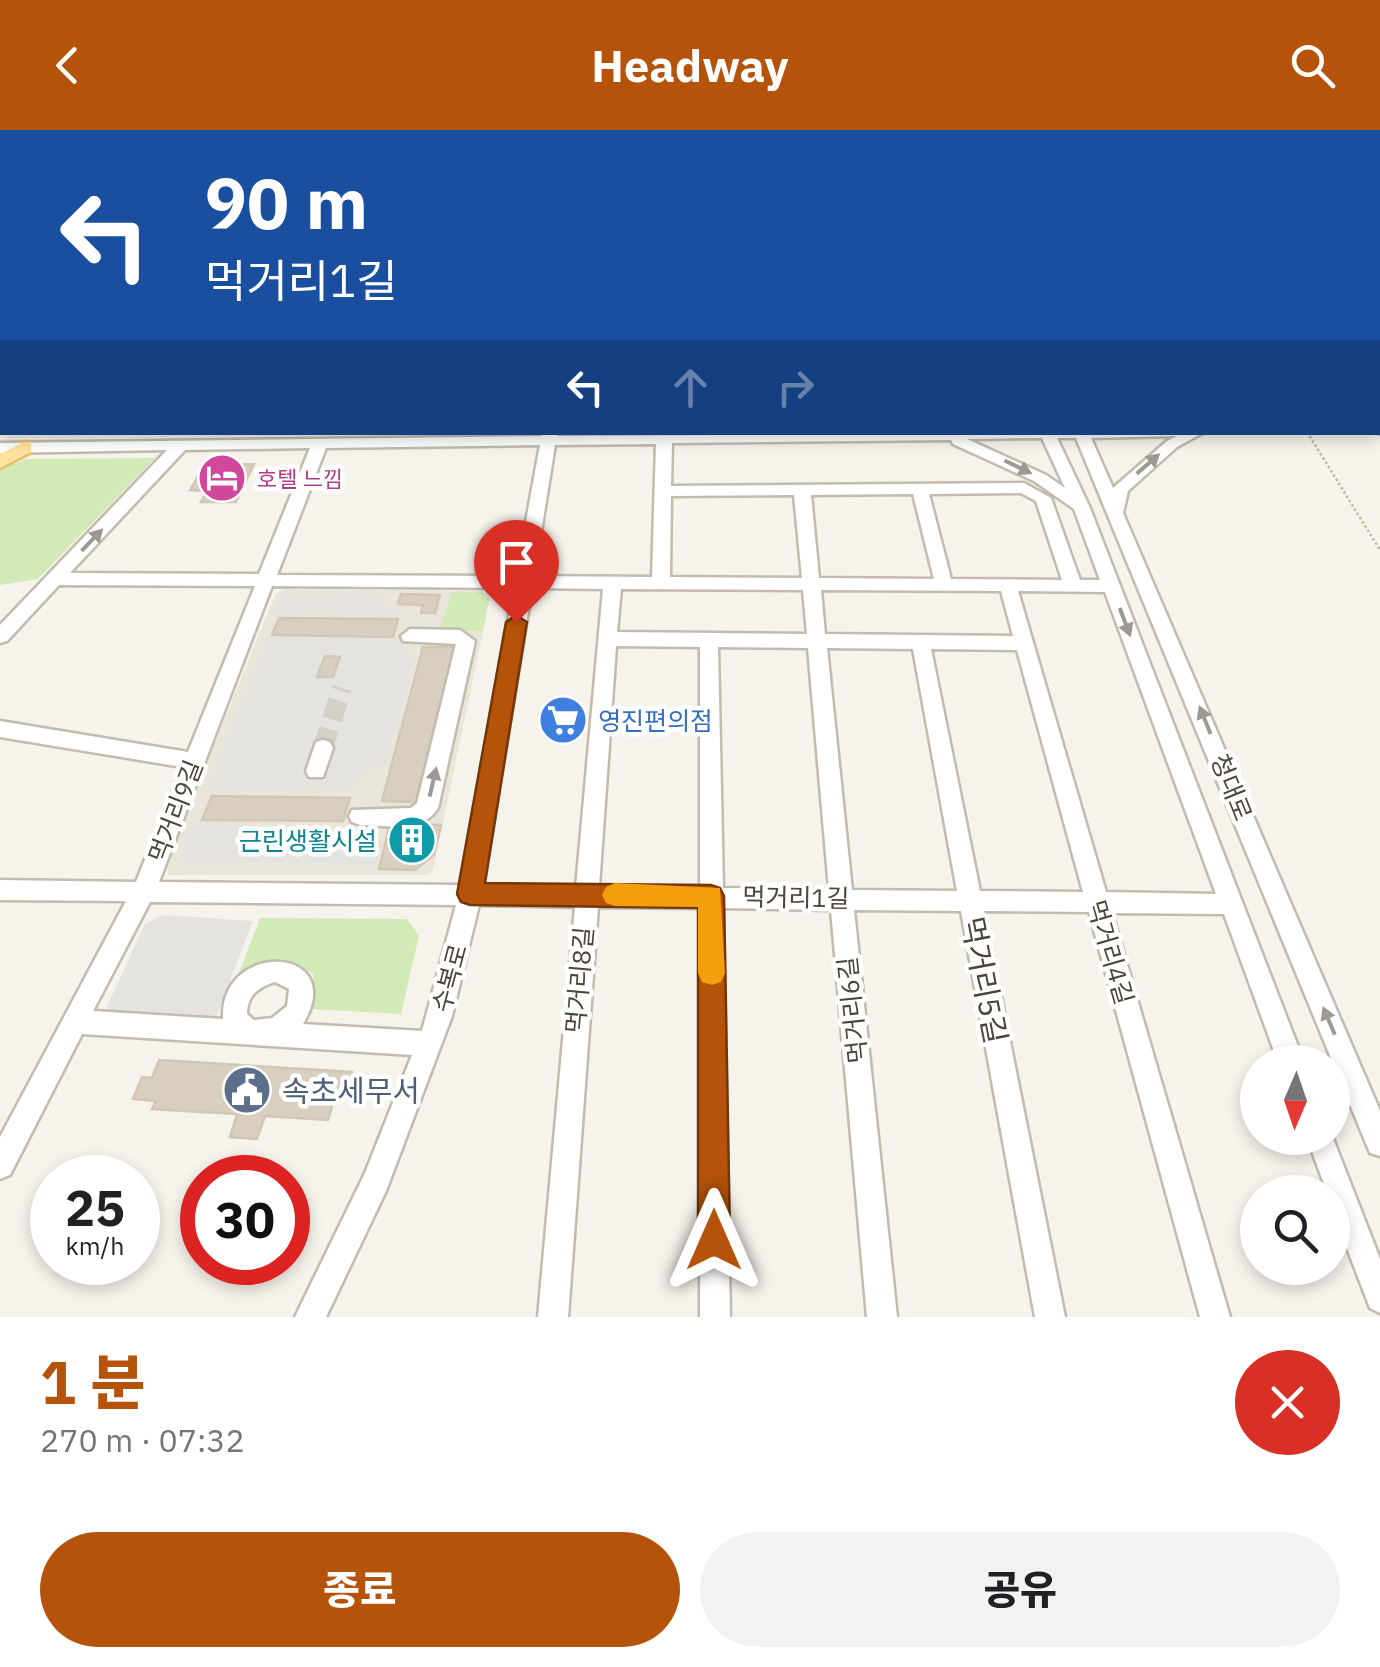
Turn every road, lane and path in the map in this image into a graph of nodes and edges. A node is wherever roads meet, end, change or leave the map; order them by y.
1 (996, 435) edge
2 (1048, 435) edge
3 (1083, 435) edge
4 (1191, 435) edge
5 (1308, 435) edge
6 (550, 436) edge
7 (892, 437) junction
8 (664, 438) junction
9 (320, 444) junction
10 (180, 446) junction
11 (0, 448) edge
12 (24, 448) junction
13 (0, 462) edge
14 (920, 489) junction
15 (802, 490) junction
16 (664, 491) junction
17 (1082, 508) junction
18 (1118, 510) junction
19 (1380, 550) edge
20 (55, 579) junction
21 (265, 581) junction
22 (523, 583) junction
23 (661, 583) junction
24 (810, 583) junction
25 (612, 584) junction
26 (944, 585) junction
27 (1008, 586) junction
28 (1074, 586) junction
29 (1112, 586) junction
30 (0, 636) edge
31 (410, 636) dead end
32 (609, 640) junction
33 (710, 640) junction
34 (815, 641) junction
35 (921, 642) junction
36 (1024, 642) junction
37 (0, 729) edge
38 (323, 748) tunnel mouth
39 (194, 761) junction
40 (316, 770) dead end
41 (360, 816) dead end
42 (144, 890) junction
43 (1, 892) edge
44 (470, 894) junction
45 (586, 894) junction
46 (711, 896) junction
47 (841, 898) junction
48 (969, 899) junction
49 (1096, 900) junction
50 (1232, 904) junction
51 (75, 1022) junction
52 (429, 1044) junction
53 (1285, 1045) edge
54 (1380, 1143) edge
55 (1326, 1155) edge
56 (0, 1165) edge
57 (1380, 1298) edge
58 (310, 1317) edge
59 (553, 1317) edge
60 (714, 1317) edge
61 (882, 1317) edge
62 (1050, 1317) edge
63 (1215, 1317) edge

1 - 7 street
2 - 17 street, 청대로
3 - 18 street, 청대로
18 -> 4 street
5 - 19 path
6 - 8 street
6 - 9 street
6 - 22 street, 수복로
7 - 8 street
7 -> 17 street
8 - 16 street
9 - 10 street
9 - 21 street, 먹거리9길
10 - 12 street
20 -> 10 street
11 - 12 street
12 - 13 main road
14 - 15 street
14 - 26 street
14 - 28 street
15 - 16 street
15 - 24 street, 먹거리6길
16 - 23 street
17 - 29 street, 청대로
54 -> 18 street, 청대로
20 - 21 street
20 - 30 street
21 - 22 street
21 - 39 street, 먹거리9길
22 - 25 street
22 - 44 street, 수복로
23 - 24 street
23 - 25 street
24 - 26 street
24 - 34 street, 먹거리6길
25 - 32 street, 먹거리8길
26 - 27 street
27 - 28 street
27 - 36 street, 먹거리4길
28 - 29 street
29 -> 50 street, 청대로
41 -> 31 street
32 - 33 street
32 - 45 street, 먹거리8길
33 - 34 street
33 - 46 street
34 - 35 street
34 - 47 street, 먹거리6길
35 - 36 street
35 - 48 street, 먹거리5길
36 - 49 street, 먹거리4길
37 - 39 street
38 - 40 street
39 - 42 street, 먹거리9길
42 - 43 street, 먹거리1길
42 - 44 street, 먹거리1길
42 - 51 street, 먹거리9길
44 - 45 street, 먹거리1길
44 - 52 street, 수복로
45 - 46 street, 먹거리1길
45 - 59 street, 먹거리8길
46 - 47 street, 먹거리1길
46 - 60 street
47 - 48 street, 먹거리1길
47 - 61 street, 먹거리6길
48 - 49 street, 먹거리1길
48 - 62 street, 먹거리5길
49 - 50 street, 먹거리1길
49 - 63 street, 먹거리4길
50 - 53 street, 청대로
51 - 52 street
51 - 56 street, 먹거리9길
52 - 58 street, 수복로
55 - 57 street

